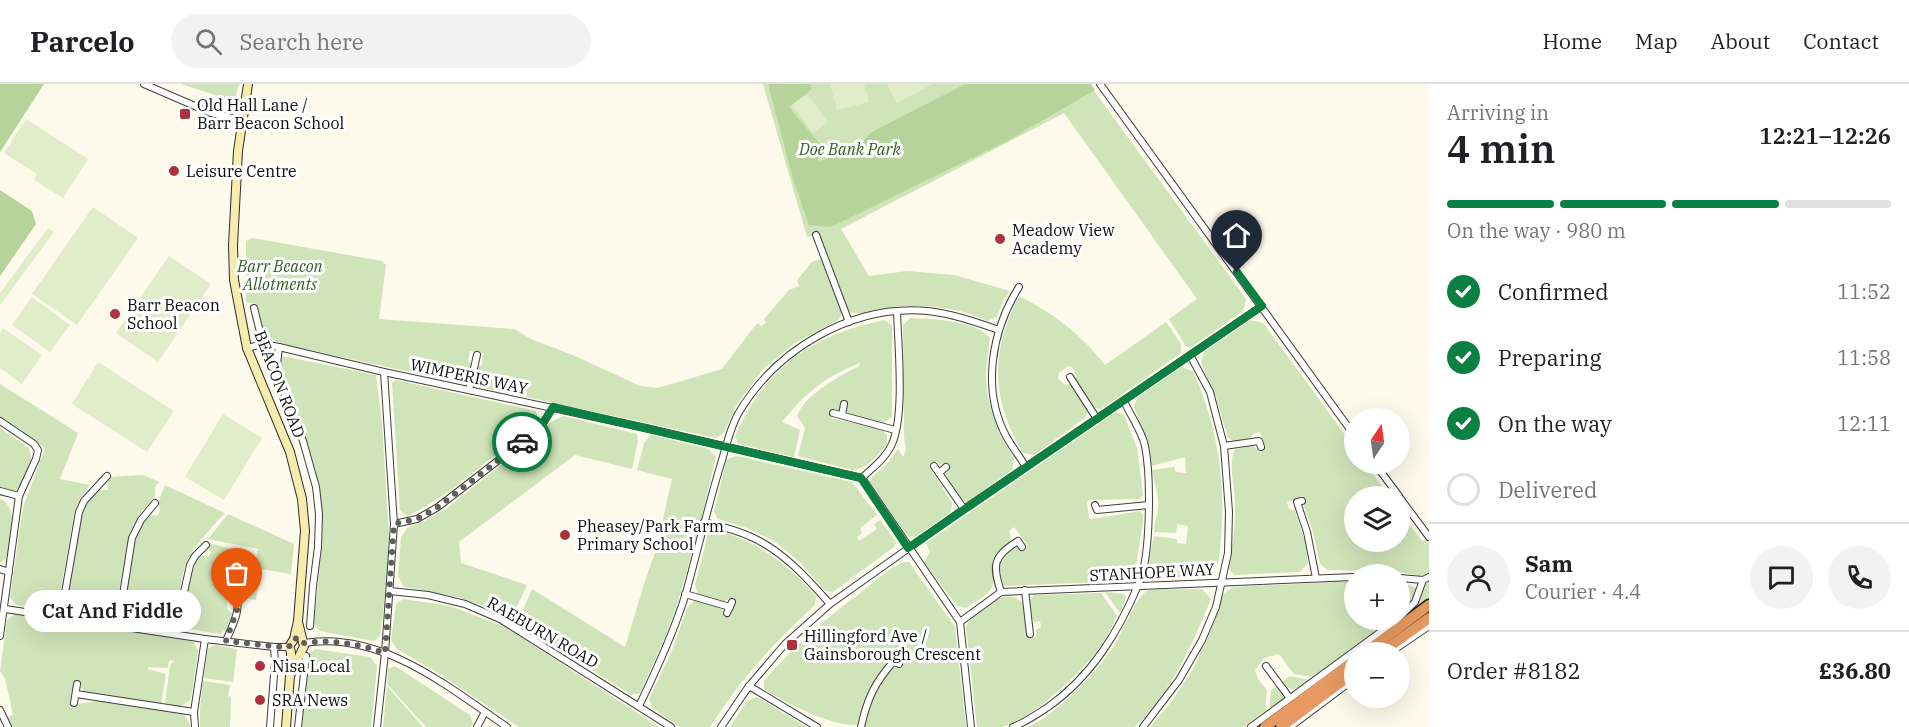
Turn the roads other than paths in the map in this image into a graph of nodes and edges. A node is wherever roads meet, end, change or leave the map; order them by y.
1 (144, 84) edge
2 (248, 84) edge
3 (1100, 84) edge
4 (241, 120) junction
5 (816, 235) dead end
6 (1017, 289) dead end
7 (1262, 306) junction
8 (254, 308) dead end
9 (897, 311) junction
10 (849, 322) junction
11 (999, 330) junction
12 (263, 344) junction
13 (279, 347) junction
14 (248, 348) junction
15 (477, 355) dead end
16 (1190, 355) junction
17 (384, 372) junction
18 (1070, 377) dead end
19 (469, 390) junction
20 (1124, 401) junction
21 (844, 404) dead end
22 (553, 407) junction
23 (833, 413) dead end
24 (842, 415) junction
25 (1097, 419) junction
26 (0, 421) edge
27 (1344, 421) edge
28 (895, 430) junction
29 (1259, 441) dead end
30 (726, 446) junction
31 (1224, 446) junction
32 (934, 466) dead end
33 (946, 467) dead end
34 (1026, 467) junction
35 (939, 473) junction
36 (107, 476) dead end
37 (861, 478) junction
38 (0, 491) edge
39 (19, 496) junction
40 (1296, 503) dead end
41 (1149, 505) junction
42 (964, 509) junction
43 (1096, 510) dead end
44 (1410, 512) edge
45 (157, 513) dead end
46 (704, 522) junction
47 (394, 524) junction
48 (1014, 533) dead end
49 (1429, 537) edge
50 (206, 545) dead end
51 (908, 548) junction
52 (200, 550) junction
53 (206, 556) dead end
54 (0, 569) edge
55 (9, 572) junction
56 (1344, 577) edge
57 (1316, 578) junction
58 (1410, 578) edge
59 (1426, 578) edge
60 (1221, 582) junction
61 (1138, 585) junction
62 (1025, 590) junction
63 (390, 591) junction
64 (1001, 592) junction
65 (685, 594) junction
66 (237, 600) dead end
67 (830, 604) junction
68 (1429, 605) edge
69 (730, 607) dead end
70 (1410, 607) edge
71 (5, 609) junction
72 (61, 616) junction
73 (1429, 618) edge
74 (960, 622) junction
75 (1039, 625) dead end
76 (118, 626) junction
77 (310, 626) dead end
78 (1029, 626) junction
79 (1429, 626) edge
80 (1382, 630) edge
81 (175, 633) junction
82 (1030, 634) dead end
83 (0, 636) edge
84 (205, 639) junction
85 (226, 641) junction
86 (1379, 642) edge
87 (1396, 642) edge
88 (1406, 642) edge
89 (274, 647) junction
90 (298, 647) junction
91 (385, 653) junction
92 (894, 660) dead end
93 (1266, 666) dead end
94 (1344, 668) edge
95 (1344, 680) edge
96 (77, 684) dead end
97 (749, 686) junction
98 (1344, 687) edge
99 (76, 694) junction
100 (1289, 698) junction
101 (74, 703) dead end
102 (639, 706) junction
103 (0, 710) edge
104 (194, 712) junction
105 (485, 712) junction
106 (9, 727) edge
107 (195, 727) edge
108 (270, 727) edge
109 (286, 727) edge
110 (298, 727) edge
111 (377, 727) edge
112 (477, 727) edge
113 (507, 727) edge
114 (671, 727) edge
115 (721, 727) edge
116 (817, 727) edge
117 (861, 727) edge
118 (971, 727) edge
119 (1013, 727) edge
120 (1143, 727) edge
121 (1251, 727) edge
122 (1265, 727) edge
123 (1281, 727) edge
124 (1290, 727) edge

1 - 4 street
2 - 4 main road, BEACON ROAD
3 - 7 street
4 - 14 main road, BEACON ROAD
5 - 10 street
6 - 11 street
7 - 16 street
7 - 27 street
8 - 12 street, BEACON ROAD
9 - 10 street
9 - 11 street
9 - 28 street
10 - 30 street
11 - 34 street
12 - 13 street, WIMPERIS WAY
12 - 14 street, WIMPERIS WAY
13 - 17 street, WIMPERIS WAY
13 - 77 street, BEACON ROAD
14 - 90 main road, BEACON ROAD
15 - 19 street
16 - 20 street
16 - 31 street
17 - 19 street, WIMPERIS WAY
17 - 47 street
18 - 25 street
19 - 22 street, WIMPERIS WAY
20 - 25 street
20 - 41 street
21 - 24 street
22 - 30 street, WIMPERIS WAY
22 - 47 street
23 - 24 street
24 - 28 street
25 - 34 street
26 - 39 street
28 - 37 street
29 - 31 street
30 - 37 street, WIMPERIS WAY
30 - 46 street
31 - 60 street
32 - 35 street
33 - 35 street
34 - 42 street
35 - 42 street
36 - 72 street
37 - 51 street
38 - 39 street
39 - 55 street
40 - 57 street
41 - 43 street
41 - 61 street
42 - 51 street
44 - 49 street
45 - 76 street
46 - 65 street
46 - 67 street
47 - 63 street
48 - 64 street
50 - 52 street
51 - 67 street
51 - 74 street
52 - 53 street
52 - 81 street
54 - 55 street
55 - 71 street
56 - 57 street, STANHOPE WAY
57 - 60 street, STANHOPE WAY
58 - 59 street
59 - 70 street
60 - 61 street, STANHOPE WAY
60 - 120 street
61 - 62 street, STANHOPE WAY
61 - 119 street
62 - 64 street, STANHOPE WAY
62 - 78 street
63 - 91 street
63 - 102 street, RAEBURN ROAD
64 - 74 street
65 - 69 street
65 - 102 street
66 - 85 street
67 - 97 street
68 - 86 highway
71 - 72 street
71 - 83 street
72 - 76 street
73 - 87 highway
74 - 118 street
75 - 78 street
76 - 81 street
78 - 82 street
79 - 88 street
80 - 100 street
81 - 84 street
84 - 85 street
84 - 104 street
85 - 89 street
89 - 90 street
89 - 108 street
90 - 91 street
90 - 109 main road, BEACON ROAD
90 - 110 street, BEACON ROAD
91 - 105 street
91 - 111 street
92 - 117 street
93 - 100 street
94 - 122 highway
95 - 123 highway
96 - 99 street
97 - 115 street
97 - 116 street
98 - 124 street
99 - 101 street
99 - 104 street
100 - 121 street
102 - 114 street, RAEBURN ROAD
103 - 106 street
104 - 107 street
105 - 112 street
105 - 113 street

